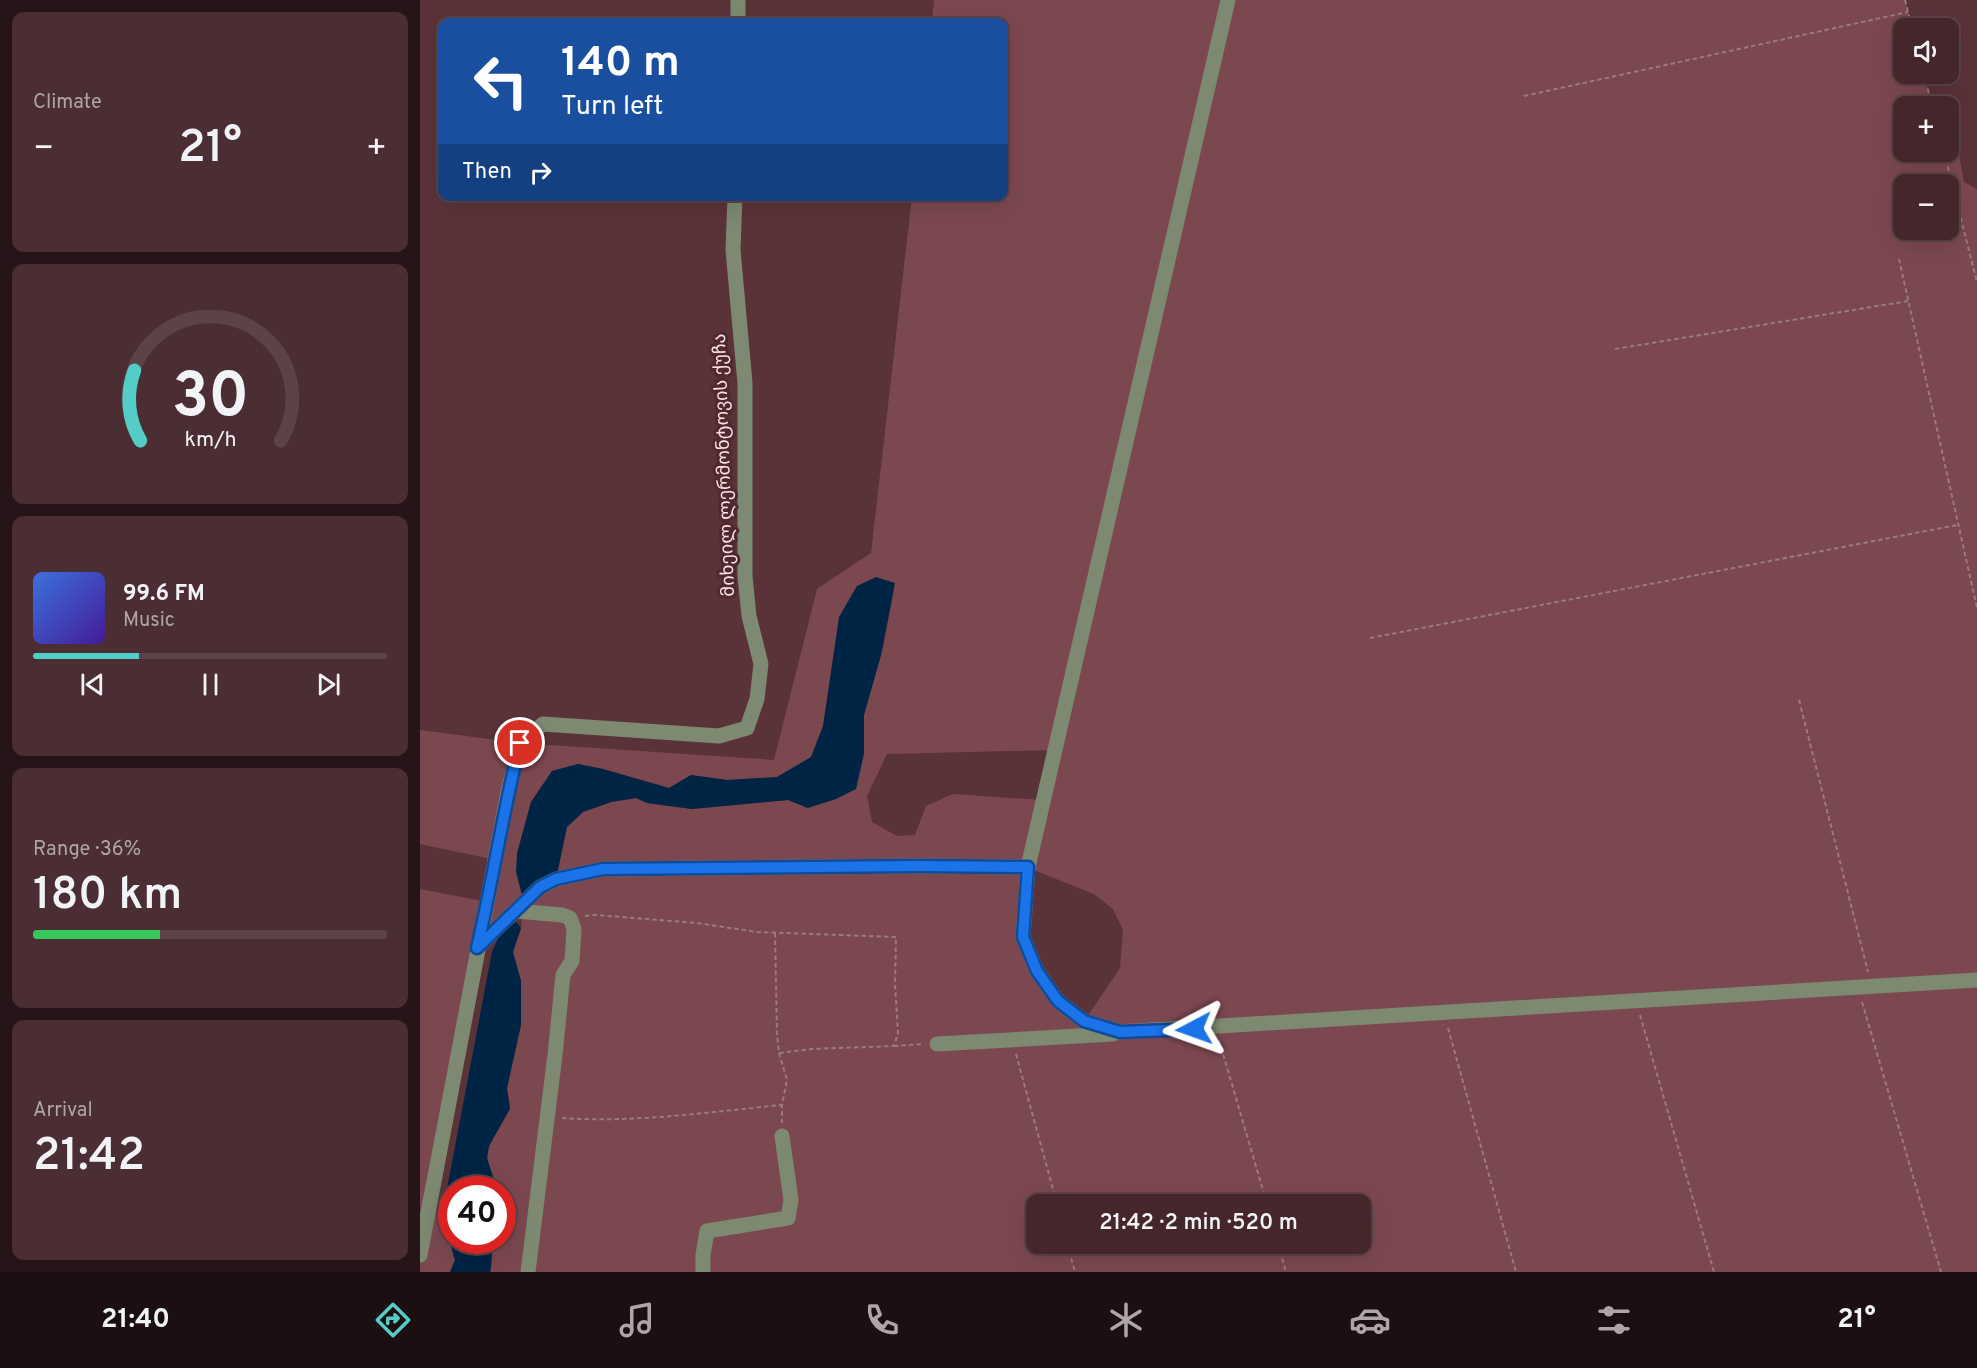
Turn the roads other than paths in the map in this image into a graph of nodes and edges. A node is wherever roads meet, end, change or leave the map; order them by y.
1 (738, 0) edge
2 (1227, 0) edge
3 (738, 18) edge
4 (735, 201) edge
5 (1028, 867) junction
6 (516, 911) junction
7 (477, 948) junction
8 (1977, 980) edge
9 (1131, 1033) junction
10 (937, 1044) road end
11 (782, 1136) road end
12 (420, 1255) edge
13 (528, 1272) edge
14 (703, 1272) edge

1 - 3 street
2 - 5 street
4 - 7 street, მიხეილ ლერმონტოვის ქუჩა
5 - 6 street
5 - 9 street
6 - 7 street
6 - 13 street
7 - 12 street, მიხეილ ლერმონტოვის ქუჩა
8 - 9 street
9 - 10 street
11 - 14 street

